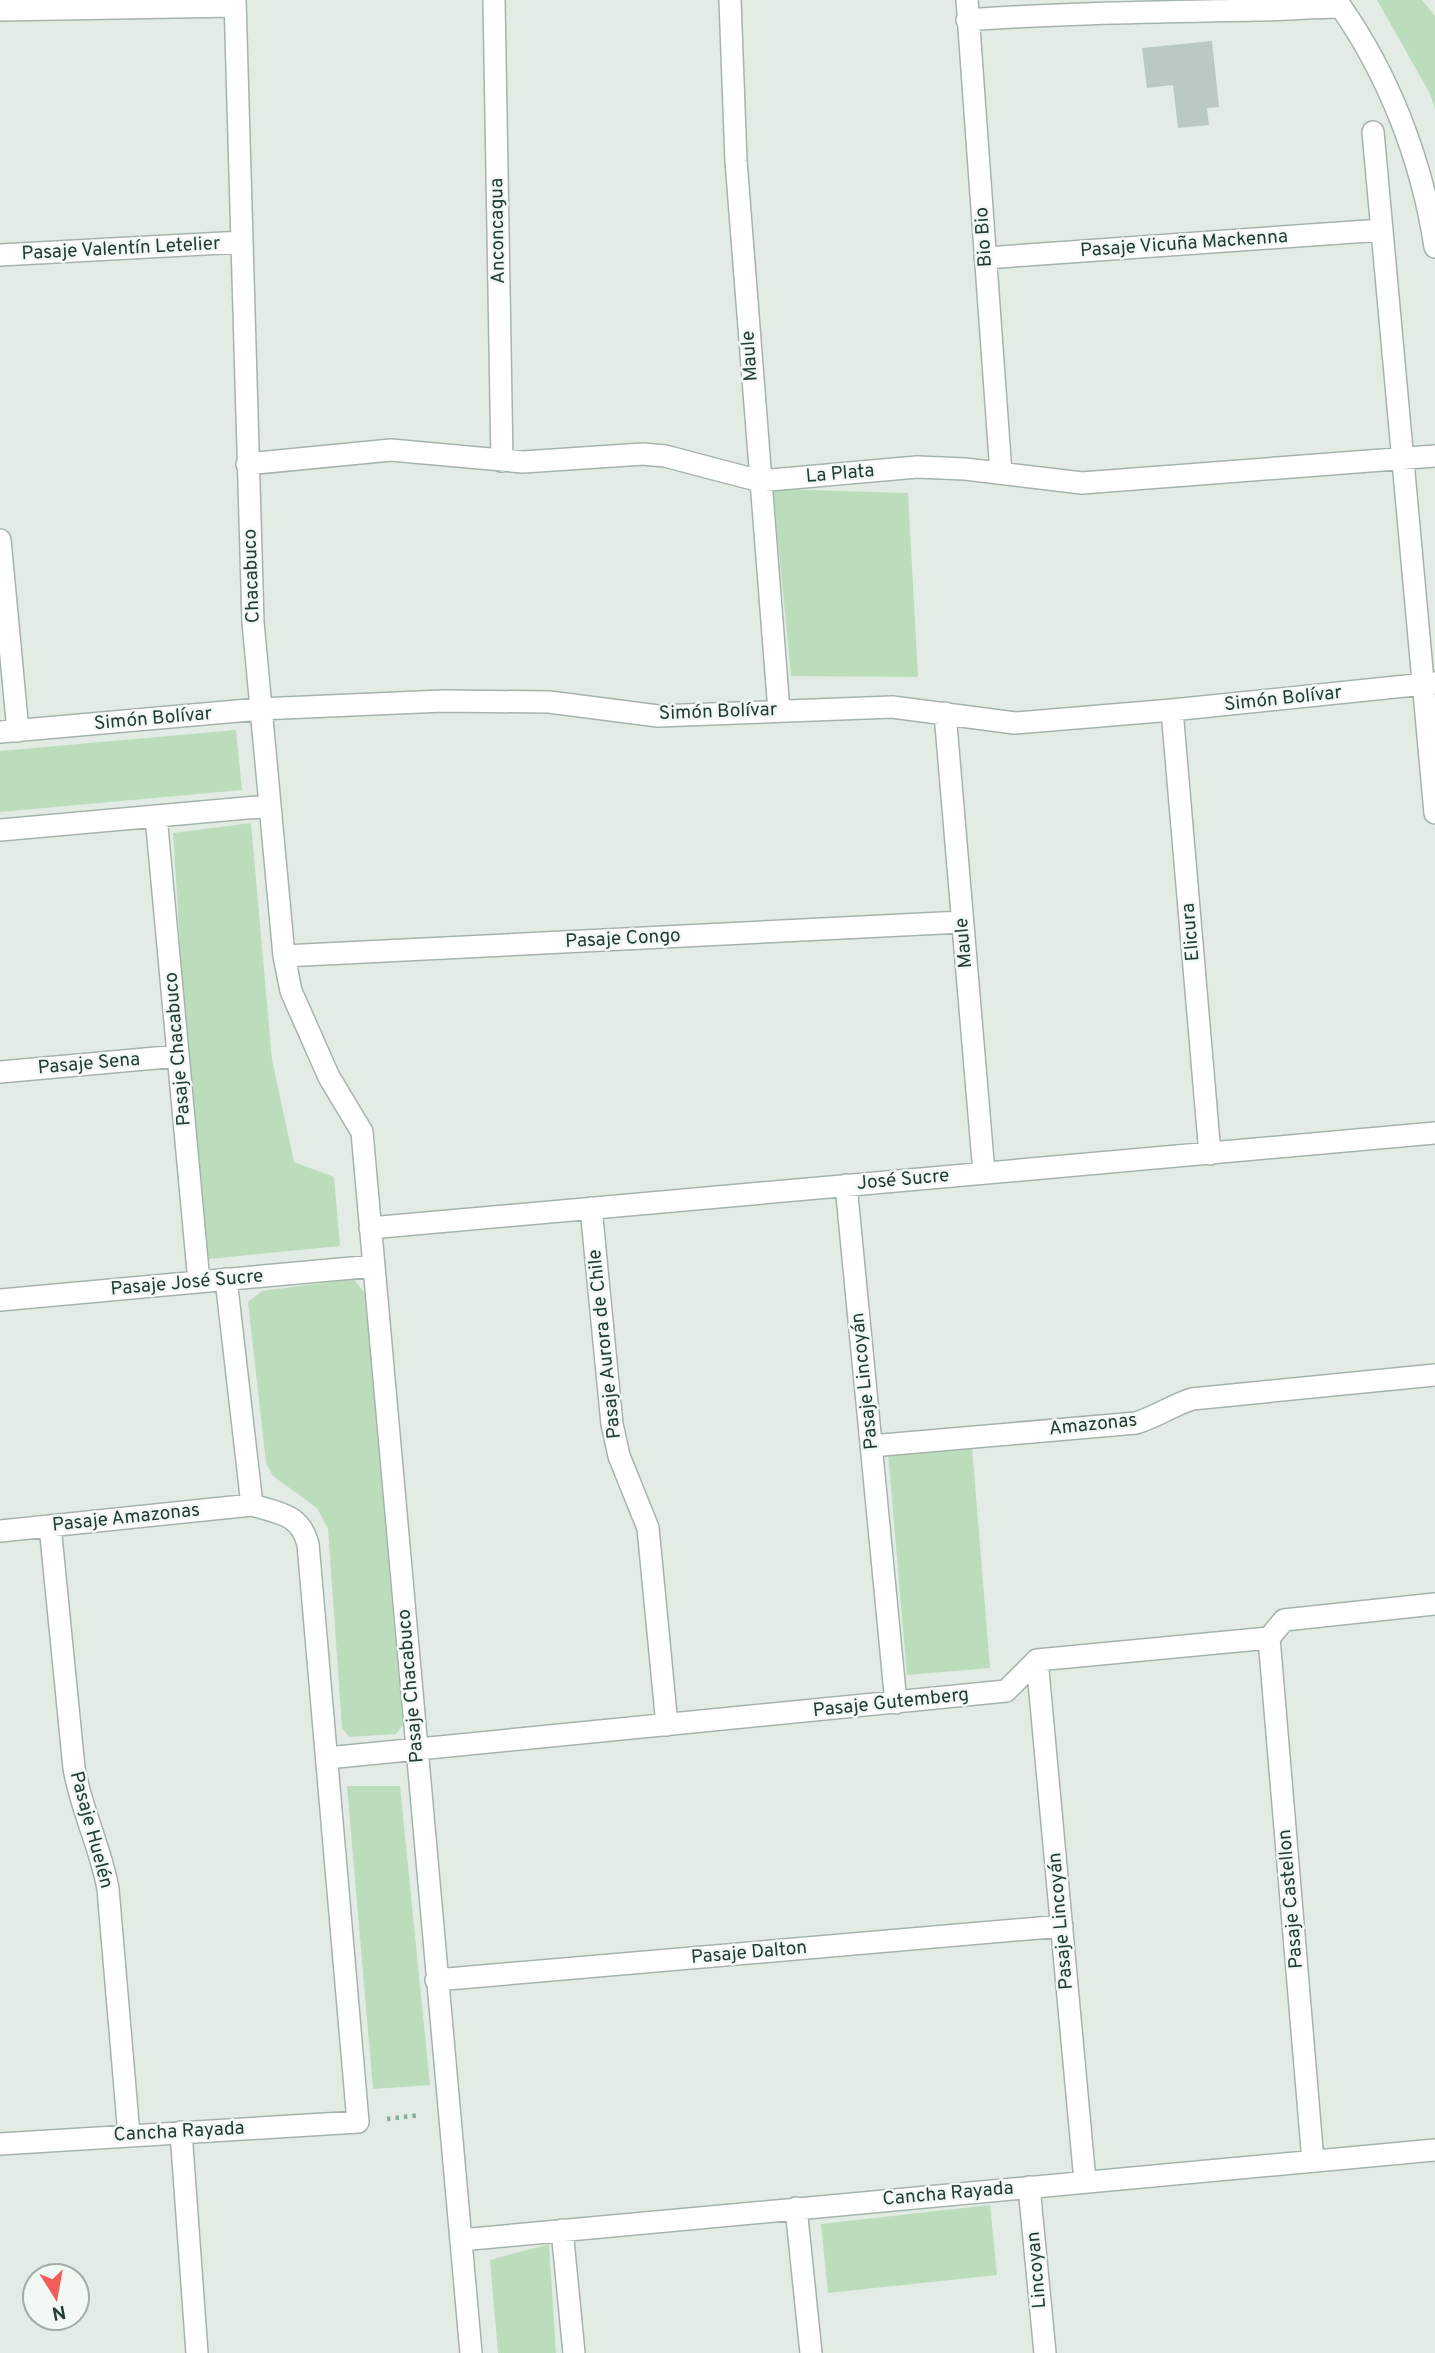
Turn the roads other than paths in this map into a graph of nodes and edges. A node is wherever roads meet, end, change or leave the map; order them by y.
1 (494, 0) edge
2 (730, 0) edge
3 (235, 3) edge
4 (1339, 3) edge
5 (0, 10) edge
6 (967, 10) edge
7 (1373, 132) dead end
8 (1382, 230) junction
9 (242, 242) junction
10 (1435, 247) edge
11 (0, 255) edge
12 (985, 258) junction
13 (1435, 456) edge
14 (1403, 459) junction
15 (502, 461) junction
16 (247, 464) junction
17 (1001, 474) junction
18 (760, 481) junction
19 (0, 540) edge
20 (1429, 683) edge
21 (260, 709) junction
22 (779, 710) junction
23 (1172, 710) junction
24 (945, 713) junction
25 (9, 732) edge
26 (269, 806) junction
27 (1435, 813) edge
28 (156, 816) junction
29 (0, 830) edge
30 (962, 922) junction
31 (284, 956) junction
32 (178, 1056) junction
33 (0, 1072) edge
34 (362, 1132) joint
35 (1435, 1133) edge
36 (1210, 1154) junction
37 (984, 1173) junction
38 (846, 1185) junction
39 (590, 1208) junction
40 (370, 1228) junction
41 (374, 1266) junction
42 (226, 1279) junction
43 (199, 1282) junction
44 (0, 1300) edge
45 (1435, 1375) edge
46 (872, 1446) junction
47 (252, 1505) junction
48 (50, 1526) junction
49 (0, 1531) edge
50 (1435, 1604) edge
51 (1269, 1637) junction
52 (1037, 1660) junction
53 (896, 1703) junction
54 (667, 1725) junction
55 (416, 1749) junction
56 (327, 1758) junction
57 (1062, 1926) junction
58 (436, 1980) junction
59 (181, 2132) junction
60 (129, 2135) junction
61 (0, 2144) edge
62 (1435, 2150) edge
63 (1314, 2161) junction
64 (1084, 2181) junction
65 (1029, 2187) junction
66 (796, 2208) junction
67 (562, 2230) junction
68 (461, 2240) junction
69 (197, 2353) edge
70 (471, 2353) edge
71 (574, 2353) edge
72 (811, 2353) edge
73 (1045, 2353) edge

1 - 15 street, Anconcagua
2 - 18 street, Maule
3 - 5 street
3 - 9 street, Chacabuco
4 - 6 street
4 - 10 street
6 - 12 street, Bio Bio
7 - 8 street
8 - 12 street, Pasaje Vicuña Mackenna
8 - 14 street
9 - 11 street, Pasaje Valentín Letelier
9 - 16 street, Chacabuco
12 - 17 street, Bio Bio
13 - 14 street, La Plata
14 - 17 street, La Plata
14 - 20 street
15 - 16 street, La Plata
15 - 18 street, La Plata
16 - 21 street, Chacabuco
17 - 18 street, La Plata
18 - 22 street, Maule
19 - 25 street
20 - 23 street, Simón Bolívar
20 - 27 street
21 - 22 street, Simón Bolívar
21 - 25 street, Simón Bolívar
21 - 26 street, Chacabuco
22 - 24 street, Simón Bolívar
23 - 24 street, Simón Bolívar
23 - 36 street, Elicura
24 - 30 street, Maule
26 - 28 street
26 - 31 street, Chacabuco
28 - 29 street
28 - 32 street, Pasaje Chacabuco
30 - 31 street, Pasaje Congo
30 - 37 street, Maule
31 - 34 street, Chacabuco
32 - 33 street, Pasaje Sena
32 - 43 street, Pasaje Chacabuco
34 - 40 street, Pasaje Chacabuco
35 - 36 street, José Sucre
36 - 37 street, José Sucre
37 - 38 street, José Sucre
38 - 39 street, José Sucre
38 - 46 street, Pasaje Lincoyán
39 - 40 street, José Sucre
39 - 54 street, Pasaje Aurora de Chile
40 - 41 street, Pasaje Chacabuco
41 - 42 street, Pasaje José Sucre
41 - 55 street, Pasaje Chacabuco
42 - 43 street, Pasaje José Sucre
42 - 47 street
43 - 44 street, Pasaje José Sucre
45 - 46 street, Amazonas
46 - 53 street, Pasaje Lincoyán
47 - 48 street, Pasaje Amazonas
47 - 56 street
48 - 49 street, Pasaje Amazonas
48 - 60 street, Pasaje Huelén
50 - 51 street
51 - 52 street
51 - 63 street, Pasaje Castellon
52 - 53 street, Pasaje Gutemberg
52 - 57 street, Pasaje Lincoyán
53 - 54 street, Pasaje Gutemberg
54 - 55 street, Pasaje Gutemberg
55 - 56 street, Pasaje Gutemberg
55 - 58 street, Pasaje Chacabuco
56 - 59 street, Cancha Rayada
57 - 58 street, Pasaje Dalton
57 - 64 street, Pasaje Lincoyán
58 - 68 street, Pasaje Chacabuco
59 - 60 street, Cancha Rayada
59 - 69 street
60 - 61 street, Cancha Rayada
62 - 63 street, Cancha Rayada
63 - 64 street, Cancha Rayada
64 - 65 street, Cancha Rayada
65 - 66 street, Cancha Rayada
65 - 73 street, Lincoyan
66 - 67 street, Cancha Rayada
66 - 72 street
67 - 68 street, Cancha Rayada
67 - 71 street
68 - 70 street

